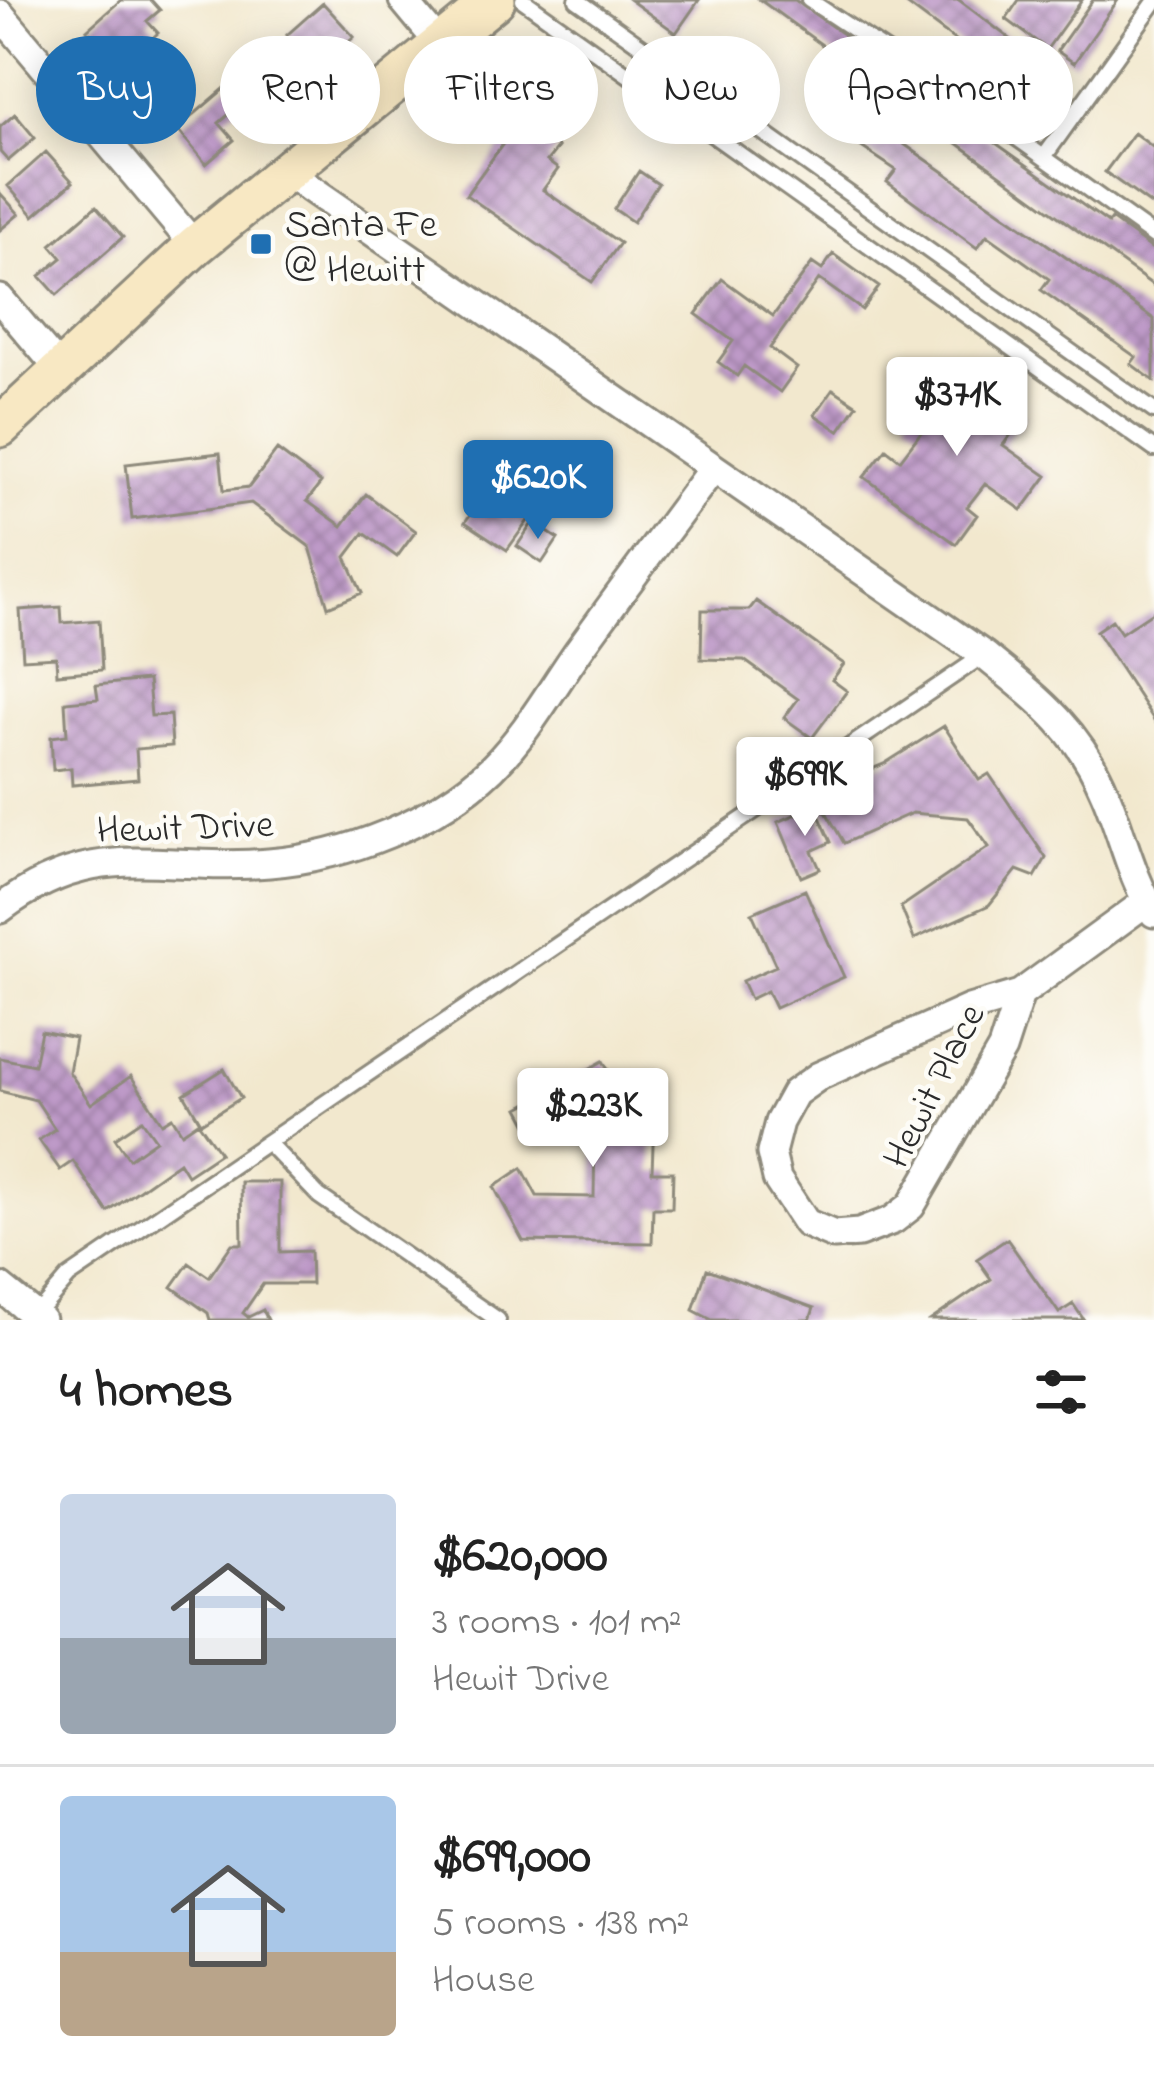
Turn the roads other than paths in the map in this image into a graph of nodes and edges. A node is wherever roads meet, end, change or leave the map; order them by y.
1 (403, 0) edge
2 (495, 0) edge
3 (523, 0) edge
4 (577, 0) edge
5 (809, 0) edge
6 (1154, 3) edge
7 (0, 14) edge
8 (433, 36) edge
9 (454, 36) edge
10 (404, 78) edge
11 (1044, 157) junction
12 (288, 173) junction
13 (1154, 236) edge
14 (195, 246) junction
15 (0, 299) edge
16 (62, 371) junction
17 (1154, 411) edge
18 (0, 427) edge
19 (1154, 449) edge
20 (713, 468) junction
21 (984, 655) junction
22 (1150, 908) edge
23 (0, 909) edge
24 (1021, 994) junction
25 (270, 1144) junction
26 (0, 1287) edge
27 (38, 1318) edge
28 (498, 1320) edge

1 - 8 street
2 - 9 main road
3 - 19 lane
4 - 17 lane
5 - 11 lane
6 - 11 lane
7 - 14 street
10 - 12 main road
11 - 13 lane
12 - 14 main road
12 - 20 street
14 - 16 main road
15 - 16 street
16 - 18 main road
20 - 21 street
20 - 23 street, Hewit Drive
21 - 22 street
21 - 25 lane
22 - 24 street, Hewit Place
24 - 24 street, Hewit Place
25 - 27 lane
25 - 28 lane
26 - 27 street

